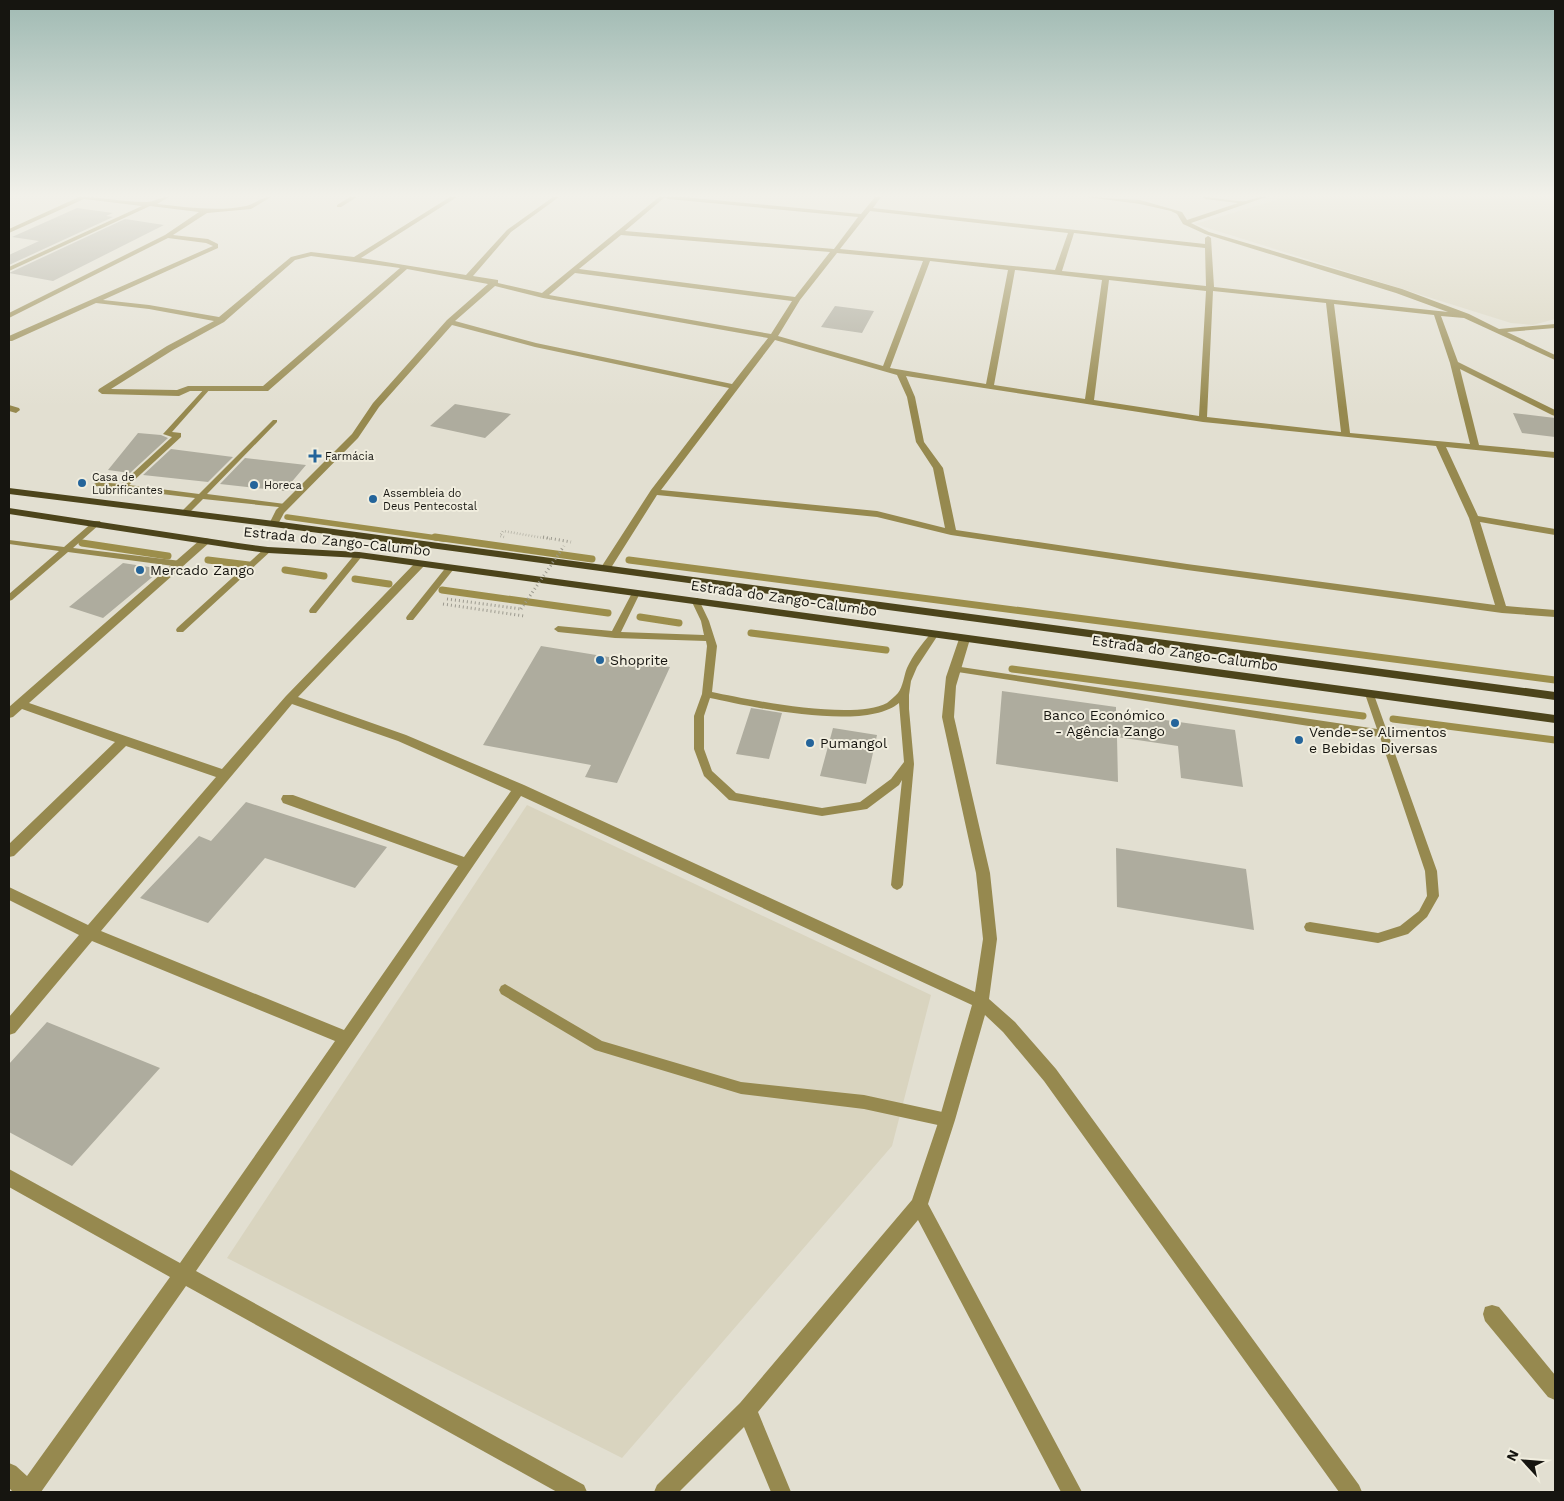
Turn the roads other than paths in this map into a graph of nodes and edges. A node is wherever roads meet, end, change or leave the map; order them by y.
1 (106, 267) edge
2 (172, 267) edge
3 (282, 267) edge
4 (405, 267) joint
5 (477, 267) edge
6 (580, 267) edge
7 (824, 267) edge
8 (924, 267) edge
9 (1003, 267) edge
10 (1060, 267) edge
11 (1209, 267) edge
12 (1320, 267) edge
13 (1012, 268) junction
14 (575, 271) junction
15 (1058, 272) junction
16 (468, 277) junction
17 (1106, 277) junction
18 (495, 282) junction
19 (1210, 289) junction
20 (543, 296) junction
21 (797, 299) junction
22 (93, 301) junction
23 (1330, 302) junction
24 (1437, 314) junction
25 (9, 316) edge
26 (1466, 316) junction
27 (221, 320) junction
28 (450, 322) junction
29 (1555, 326) edge
30 (1498, 331) junction
31 (773, 337) junction
32 (9, 339) edge
33 (1555, 358) edge
34 (1454, 363) junction
35 (886, 368) junction
36 (900, 373) junction
37 (990, 386) junction
38 (734, 387) junction
39 (208, 388) junction
40 (1089, 402) junction
41 (1555, 412) edge
42 (1203, 420) junction
43 (275, 421) dead end
44 (1346, 435) junction
45 (1440, 445) junction
46 (1475, 448) junction
47 (1555, 455) edge
48 (98, 484) dead end
49 (123, 487) junction
50 (9, 491) edge
51 (654, 492) junction
52 (201, 496) junction
53 (285, 506) junction
54 (9, 511) edge
55 (184, 513) junction
56 (1474, 518) junction
57 (97, 523) junction
58 (274, 524) junction
59 (951, 532) junction
60 (1555, 532) edge
61 (205, 540) junction
62 (9, 542) edge
63 (67, 549) junction
64 (268, 550) junction
65 (359, 556) junction
66 (181, 564) junction
67 (420, 564) junction
68 (450, 568) junction
69 (605, 569) junction
70 (636, 592) junction
71 (9, 598) edge
72 (695, 600) junction
73 (1502, 609) junction
74 (313, 611) dead end
75 (1555, 614) edge
76 (410, 618) dead end
77 (558, 629) dead end
78 (180, 630) dead end
79 (615, 635) junction
80 (934, 635) junction
81 (710, 638) junction
82 (964, 639) junction
83 (954, 669) junction
84 (707, 694) junction
85 (903, 694) junction
86 (1370, 694) junction
87 (1555, 696) edge
88 (290, 699) junction
89 (20, 704) junction
90 (9, 714) edge
91 (1555, 718) edge
92 (1384, 734) junction
93 (123, 740) junction
94 (909, 763) junction
95 (224, 775) junction
96 (519, 789) junction
97 (288, 799) dead end
98 (9, 852) edge
99 (467, 864) junction
100 (897, 885) dead end
101 (9, 893) edge
102 (1310, 927) dead end
103 (89, 933) junction
104 (505, 990) dead end
105 (981, 1002) junction
106 (9, 1028) edge
107 (346, 1038) junction
108 (947, 1120) junction
109 (9, 1178) edge
110 (919, 1205) junction
111 (183, 1275) junction
112 (1492, 1314) dead end
113 (1555, 1390) edge
114 (747, 1410) junction
115 (9, 1473) edge
116 (28, 1492) edge
117 (577, 1492) edge
118 (664, 1492) edge
119 (781, 1492) edge
120 (1072, 1492) edge
121 (1352, 1492) edge

1 - 25 street
2 - 22 street
3 - 27 street
4 - 16 street
4 - 39 street
5 - 16 street
6 - 14 street
7 - 21 street
8 - 35 street
9 - 13 street
10 - 15 street
11 - 19 street
12 - 26 street
13 - 15 street
13 - 37 street
14 - 20 street
14 - 21 street
15 - 17 street
16 - 18 street
17 - 19 street
17 - 40 street
18 - 20 street
18 - 28 street
19 - 23 street
19 - 42 street
20 - 31 street
21 - 31 street
22 - 27 street
22 - 32 street
23 - 24 street
23 - 44 street
24 - 26 street
24 - 34 street
26 - 30 street
27 - 39 street
28 - 38 street
28 - 53 street
29 - 30 street
30 - 33 street
31 - 35 street
31 - 38 street
34 - 41 street
34 - 46 street
35 - 36 street
36 - 37 street
36 - 59 street
37 - 40 street
38 - 51 street
39 - 49 lane
40 - 42 street
42 - 44 street
43 - 52 lane
44 - 45 street
45 - 46 street
45 - 56 street
46 - 47 street
48 - 49 lane
49 - 52 lane
50 - 55 main road, Estrada do Zango-Calumbo
51 - 59 street
51 - 69 street
52 - 53 lane
52 - 55 lane
53 - 58 street
54 - 57 main road, Estrada do Zango-Calumbo
55 - 58 main road, Estrada do Zango-Calumbo
56 - 60 street
56 - 73 street
57 - 61 main road, Estrada do Zango-Calumbo
57 - 63 lane
58 - 69 main road, Estrada do Zango-Calumbo
59 - 73 street
61 - 64 main road, Estrada do Zango-Calumbo
61 - 66 street
62 - 63 lane
63 - 66 lane
63 - 71 lane
64 - 65 main road, Estrada do Zango-Calumbo
64 - 78 lane
65 - 67 main road, Estrada do Zango-Calumbo
65 - 74 lane
66 - 89 street
67 - 68 main road, Estrada do Zango-Calumbo
67 - 88 street
68 - 70 main road, Estrada do Zango-Calumbo
68 - 76 lane
69 - 87 main road, Estrada do Zango-Calumbo
70 - 72 main road, Estrada do Zango-Calumbo
70 - 79 lane
72 - 80 main road, Estrada do Zango-Calumbo
72 - 81 lane
73 - 75 street
77 - 79 lane
79 - 81 lane
80 - 82 main road, Estrada do Zango-Calumbo
80 - 85 lane
81 - 84 lane
82 - 83 street
82 - 86 main road, Estrada do Zango-Calumbo
83 - 92 lane
83 - 105 street
84 - 85 lane
84 - 94 lane
85 - 94 lane
86 - 91 main road, Estrada do Zango-Calumbo
86 - 92 lane
88 - 95 street
88 - 96 street
89 - 90 street
89 - 93 street
92 - 102 lane
93 - 95 street
93 - 98 street
94 - 100 lane
95 - 103 street
96 - 99 street
96 - 105 street
97 - 99 street
99 - 107 street
101 - 103 street
103 - 106 street
103 - 107 street
104 - 108 lane
105 - 108 street
105 - 121 street
107 - 111 street
108 - 110 street
109 - 111 street
110 - 114 street
110 - 120 street
111 - 116 street
111 - 117 street
112 - 113 street
114 - 118 street
114 - 119 street
115 - 116 street

